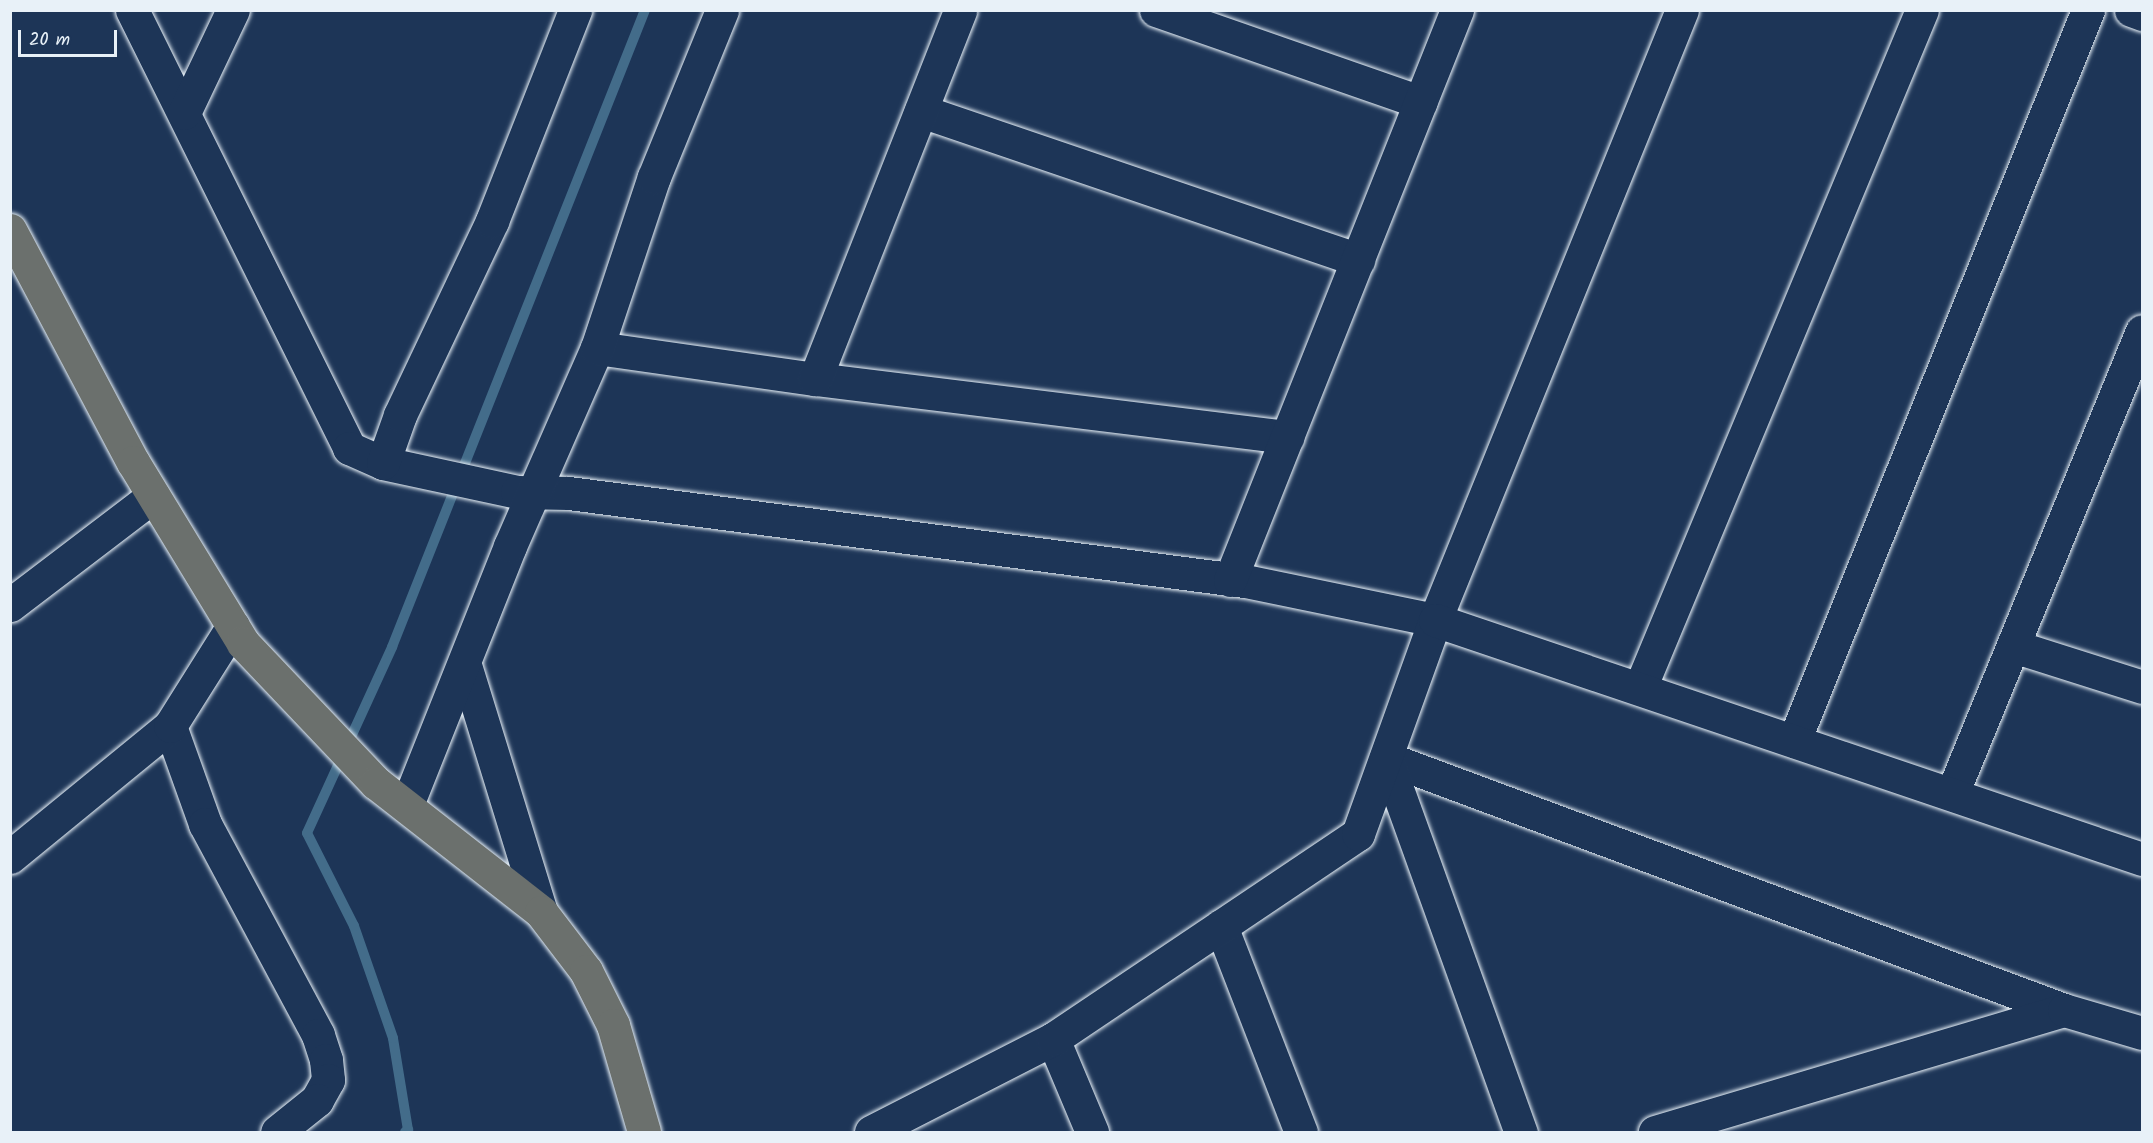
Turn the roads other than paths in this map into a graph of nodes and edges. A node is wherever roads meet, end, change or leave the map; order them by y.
1 (132, 10) edge
2 (233, 10) edge
3 (575, 10) edge
4 (722, 10) edge
5 (960, 10) edge
6 (1156, 10) edge
7 (1456, 10) edge
8 (1682, 10) edge
9 (1922, 10) edge
10 (2088, 10) edge
11 (2131, 10) edge
12 (2142, 14) edge
13 (1420, 102) junction
14 (921, 111) junction
15 (184, 113) junction
16 (10, 230) edge
17 (1358, 260) junction
18 (2142, 331) edge
19 (597, 348) junction
20 (815, 379) junction
21 (1287, 437) junction
22 (383, 463) junction
23 (525, 492) junction
24 (153, 495) junction
25 (1230, 580) junction
26 (10, 605) edge
27 (1435, 620) junction
28 (238, 635) junction
29 (2013, 646) junction
30 (465, 665) junction
31 (2142, 687) edge
32 (1640, 688) junction
33 (170, 726) junction
34 (1794, 741) junction
35 (1386, 758) junction
36 (1952, 794) junction
37 (407, 804) junction
38 (10, 856) edge
39 (2142, 859) edge
40 (541, 912) junction
41 (1221, 926) junction
42 (2064, 1010) junction
43 (2142, 1033) edge
44 (1053, 1039) junction
45 (277, 1132) edge
46 (644, 1132) edge
47 (871, 1132) edge
48 (1092, 1132) edge
49 (1301, 1132) edge
50 (1521, 1132) edge
51 (1654, 1132) edge

1 - 15 street
2 - 15 street
3 - 22 street
4 - 19 street
5 - 14 street
6 - 13 street
7 - 13 street
8 - 27 street
9 - 32 street
10 - 34 street
11 - 12 street
13 - 17 street
14 - 17 street
14 - 20 street
15 - 22 street
16 - 24 main road
17 - 21 street
18 - 29 street
19 - 20 street
19 - 23 street
20 - 21 street
21 - 25 street
22 - 23 street
23 - 25 street
23 - 30 street
24 - 26 street
24 - 28 main road
25 - 27 street
27 - 32 street
27 - 35 street
28 - 33 street
28 - 37 main road
29 - 31 street
29 - 36 street
30 - 37 street
30 - 40 street
32 - 34 street
33 - 38 street
33 - 45 street
34 - 36 street
35 - 41 street
35 - 42 street
35 - 50 street
36 - 39 street
37 - 40 main road
40 - 46 main road
41 - 44 street
41 - 49 street
42 - 43 street
42 - 51 street
44 - 47 street
44 - 48 street

